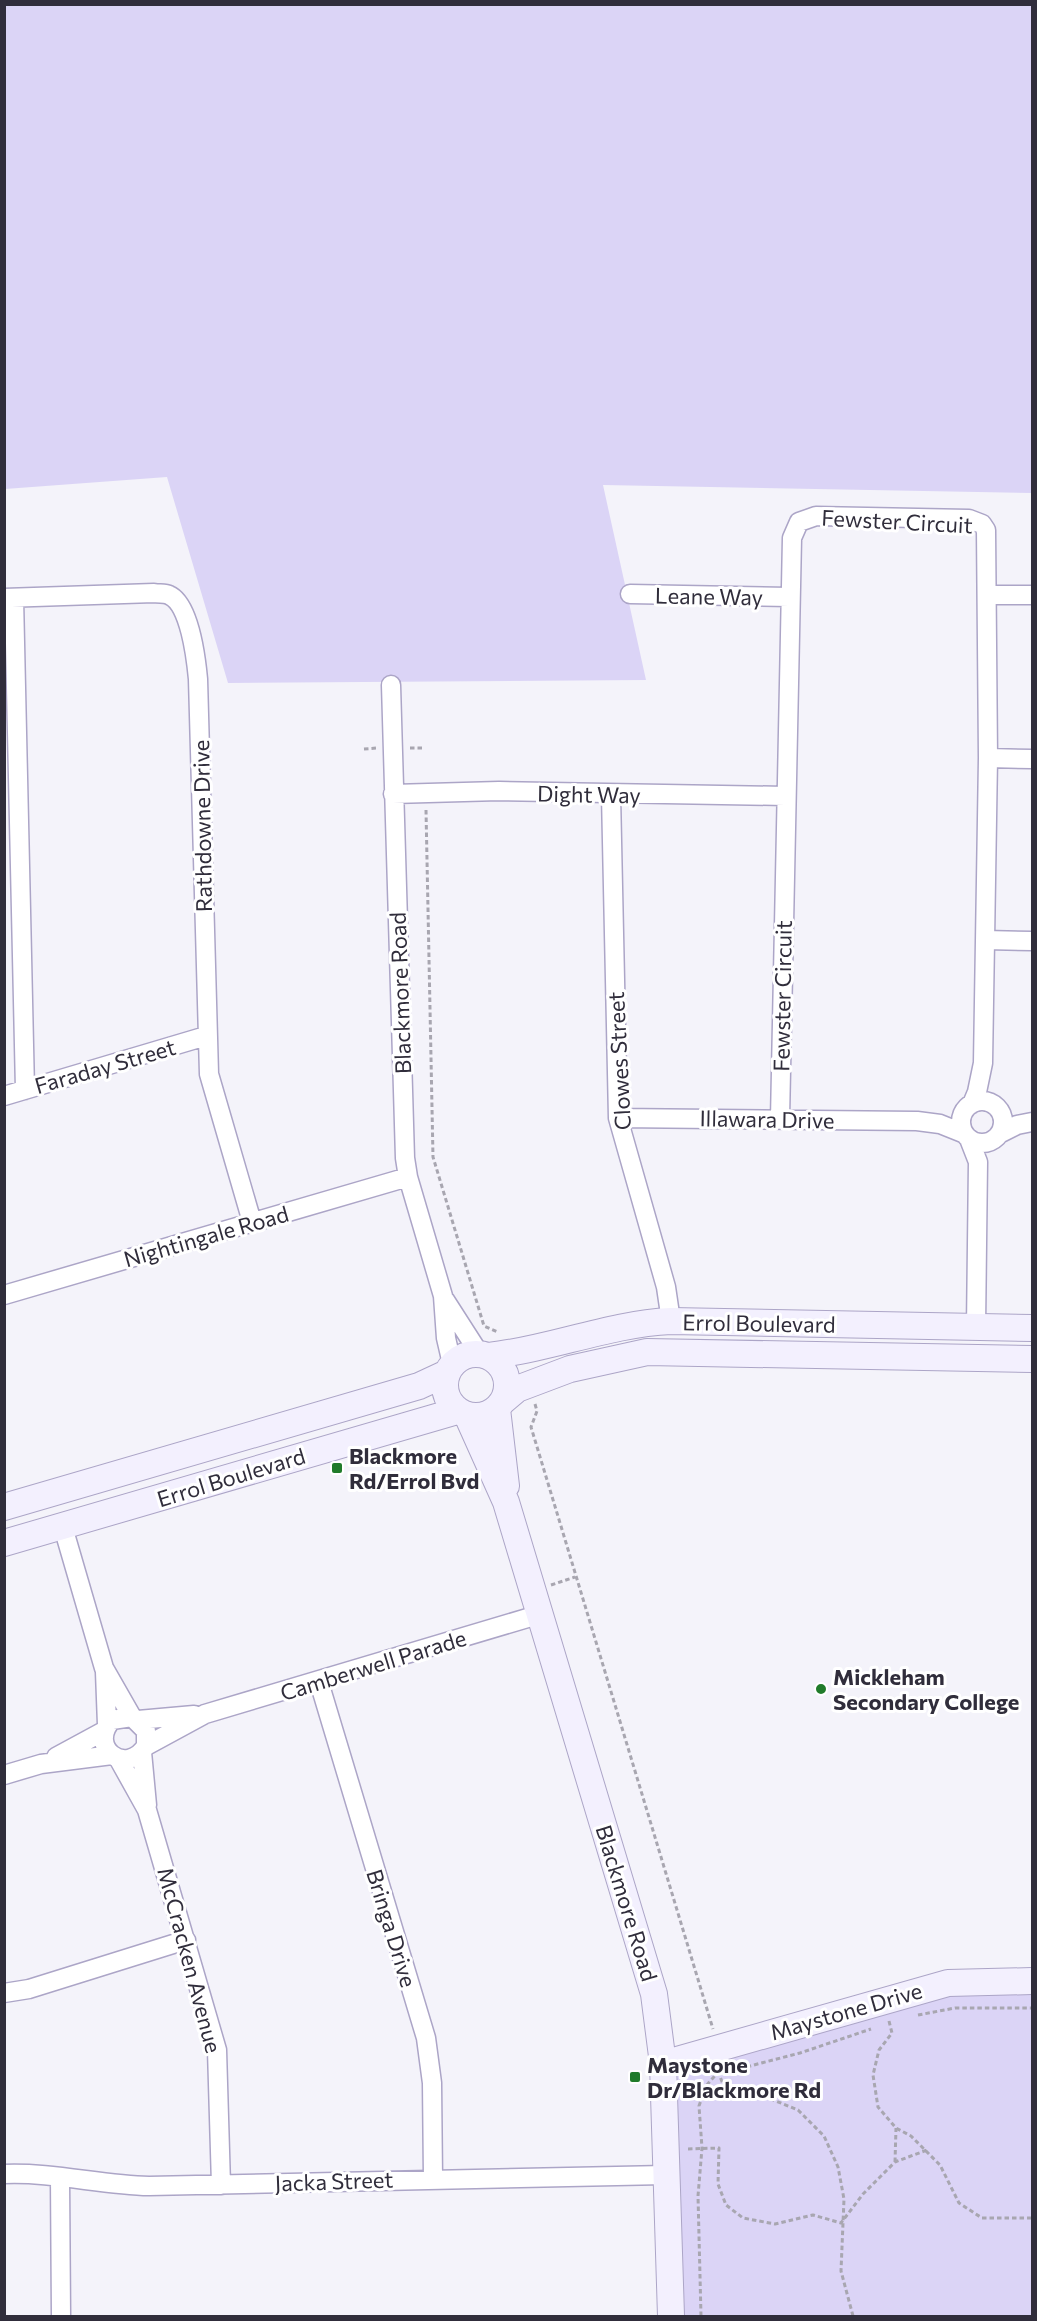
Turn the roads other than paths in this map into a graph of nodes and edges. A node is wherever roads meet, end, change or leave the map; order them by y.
1 (630, 594) dead end
2 (988, 595) junction
3 (1032, 596) edge
4 (789, 597) junction
5 (9, 598) edge
6 (391, 685) dead end
7 (988, 758) junction
8 (1032, 759) edge
9 (393, 794) junction
10 (611, 795) junction
11 (785, 796) junction
12 (985, 940) junction
13 (1032, 941) edge
14 (206, 1036) junction
15 (982, 1063) junction
16 (25, 1090) junction
17 (4, 1096) edge
18 (969, 1106) junction
19 (999, 1109) junction
20 (618, 1118) junction
21 (780, 1119) junction
22 (917, 1121) junction
23 (1032, 1122) edge
24 (967, 1136) junction
25 (998, 1136) junction
26 (408, 1177) junction
27 (978, 1195) junction
28 (252, 1222) junction
29 (4, 1295) edge
30 (443, 1296) junction
31 (671, 1321) junction
32 (976, 1327) junction
33 (1032, 1328) edge
34 (484, 1355) junction
35 (1032, 1359) edge
36 (449, 1369) junction
37 (500, 1405) junction
38 (462, 1413) junction
39 (506, 1502) junction
40 (4, 1507) edge
41 (63, 1527) junction
42 (4, 1543) edge
43 (541, 1614) junction
44 (105, 1668) junction
45 (318, 1682) junction
46 (205, 1714) junction
47 (135, 1718) junction
48 (106, 1728) junction
49 (144, 1749) junction
50 (115, 1756) junction
51 (41, 1764) junction
52 (4, 1775) edge
53 (147, 1810) junction
54 (186, 1940) junction
55 (1032, 1981) edge
56 (4, 1993) edge
57 (663, 2064) junction
58 (4, 2174) edge
59 (665, 2175) junction
60 (60, 2179) junction
61 (433, 2179) junction
62 (221, 2185) junction
63 (61, 2316) edge
64 (671, 2316) edge

1 - 4 street, Leane Way
2 - 3 street
2 - 4 street, Fewster Circuit
2 - 7 street, Fewster Circuit
4 - 11 street, Fewster Circuit
5 - 14 street, Rathdowne Drive
5 - 16 street
6 - 9 street, Blackmore Road
7 - 8 street
7 - 12 street, Fewster Circuit
9 - 10 street, Dight Way
9 - 26 street, Blackmore Road
10 - 11 street, Dight Way
10 - 20 street, Clowes Street
11 - 21 street, Fewster Circuit
12 - 13 street
12 - 15 street, Fewster Circuit
14 - 16 street, Faraday Street
14 - 28 street, Rathdowne Drive
15 - 18 street, Fewster Circuit
15 - 19 street, Fewster Circuit
16 - 17 street, Faraday Street
18 - 19 street
18 - 22 street, Illawara Drive
18 - 24 street
19 - 23 street
19 - 25 street
20 - 21 street, Illawara Drive
20 - 31 street, Clowes Street
21 - 22 street, Illawara Drive
22 - 24 street, Illawara Drive
23 - 25 street
24 - 25 street
24 - 27 street
25 - 27 street
26 - 28 street, Nightingale Road
26 - 30 street, Blackmore Road
27 - 32 street
28 - 29 street, Nightingale Road
30 - 34 street, Blackmore Road
30 - 36 street, Blackmore Road
31 - 32 street, Errol Boulevard
31 - 34 street, Errol Boulevard
32 - 33 street, Errol Boulevard
34 - 36 street
34 - 37 street
35 - 37 street, Errol Boulevard
36 - 38 street
36 - 40 street, Errol Boulevard
37 - 38 street
37 - 39 street, Blackmore Road
38 - 39 street, Blackmore Road
38 - 41 street, Errol Boulevard
39 - 43 street, Blackmore Road
41 - 42 street, Errol Boulevard
41 - 44 street
43 - 45 street, Camberwell Parade
43 - 57 street, Blackmore Road
44 - 47 street
44 - 48 street
45 - 46 street, Camberwell Parade
45 - 61 street, Bringa Drive
46 - 47 street, Camberwell Parade
46 - 49 street, Camberwell Parade
47 - 48 street
47 - 49 street
48 - 50 street
48 - 51 street
49 - 50 street
49 - 53 street, McCracken Avenue
50 - 51 street
50 - 53 street, McCracken Avenue
51 - 52 street
53 - 54 street, McCracken Avenue
54 - 56 street
54 - 62 street, McCracken Avenue
55 - 57 street, Maystone Drive
57 - 59 street, Blackmore Road
58 - 60 street, Jacka Street
59 - 61 street, Jacka Street
59 - 64 street, Blackmore Road
60 - 62 street, Jacka Street
60 - 63 street
61 - 62 street, Jacka Street

